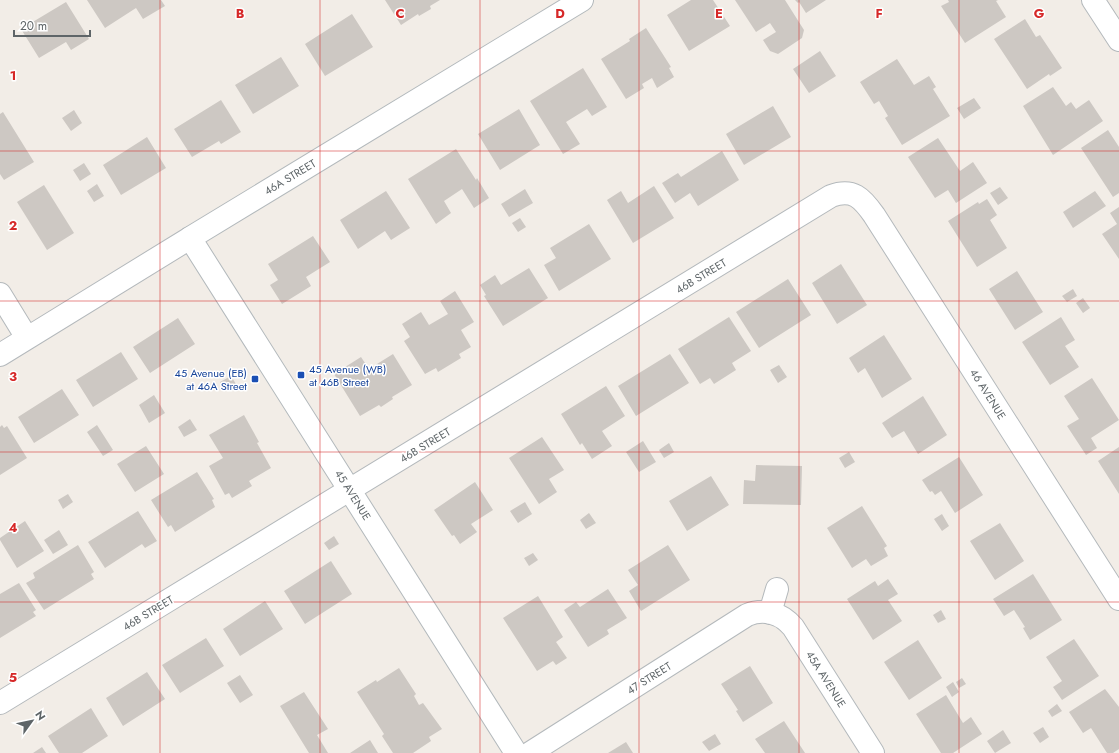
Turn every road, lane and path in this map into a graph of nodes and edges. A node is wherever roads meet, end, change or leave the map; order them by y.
1 (582, 0) edge
2 (1093, 0) edge
3 (1117, 31) edge
4 (851, 194) joint
5 (190, 238) junction
6 (0, 294) edge
7 (27, 338) junction
8 (0, 355) edge
9 (350, 490) junction
10 (777, 589) dead end
11 (1119, 599) edge
12 (770, 613) junction
13 (0, 703) edge
14 (516, 753) edge
15 (530, 753) edge
16 (873, 753) edge

1 - 5 street, 46A STREET
2 - 3 street
4 - 9 street, 46B STREET
4 - 11 street, 46 AVENUE
5 - 7 street, 46A STREET
5 - 9 street, 45 AVENUE
6 - 7 street
7 - 8 street, 46A STREET
9 - 13 street, 46B STREET
9 - 14 street, 45 AVENUE
10 - 12 street
12 - 15 street, 47 STREET
12 - 16 street, 45A AVENUE

